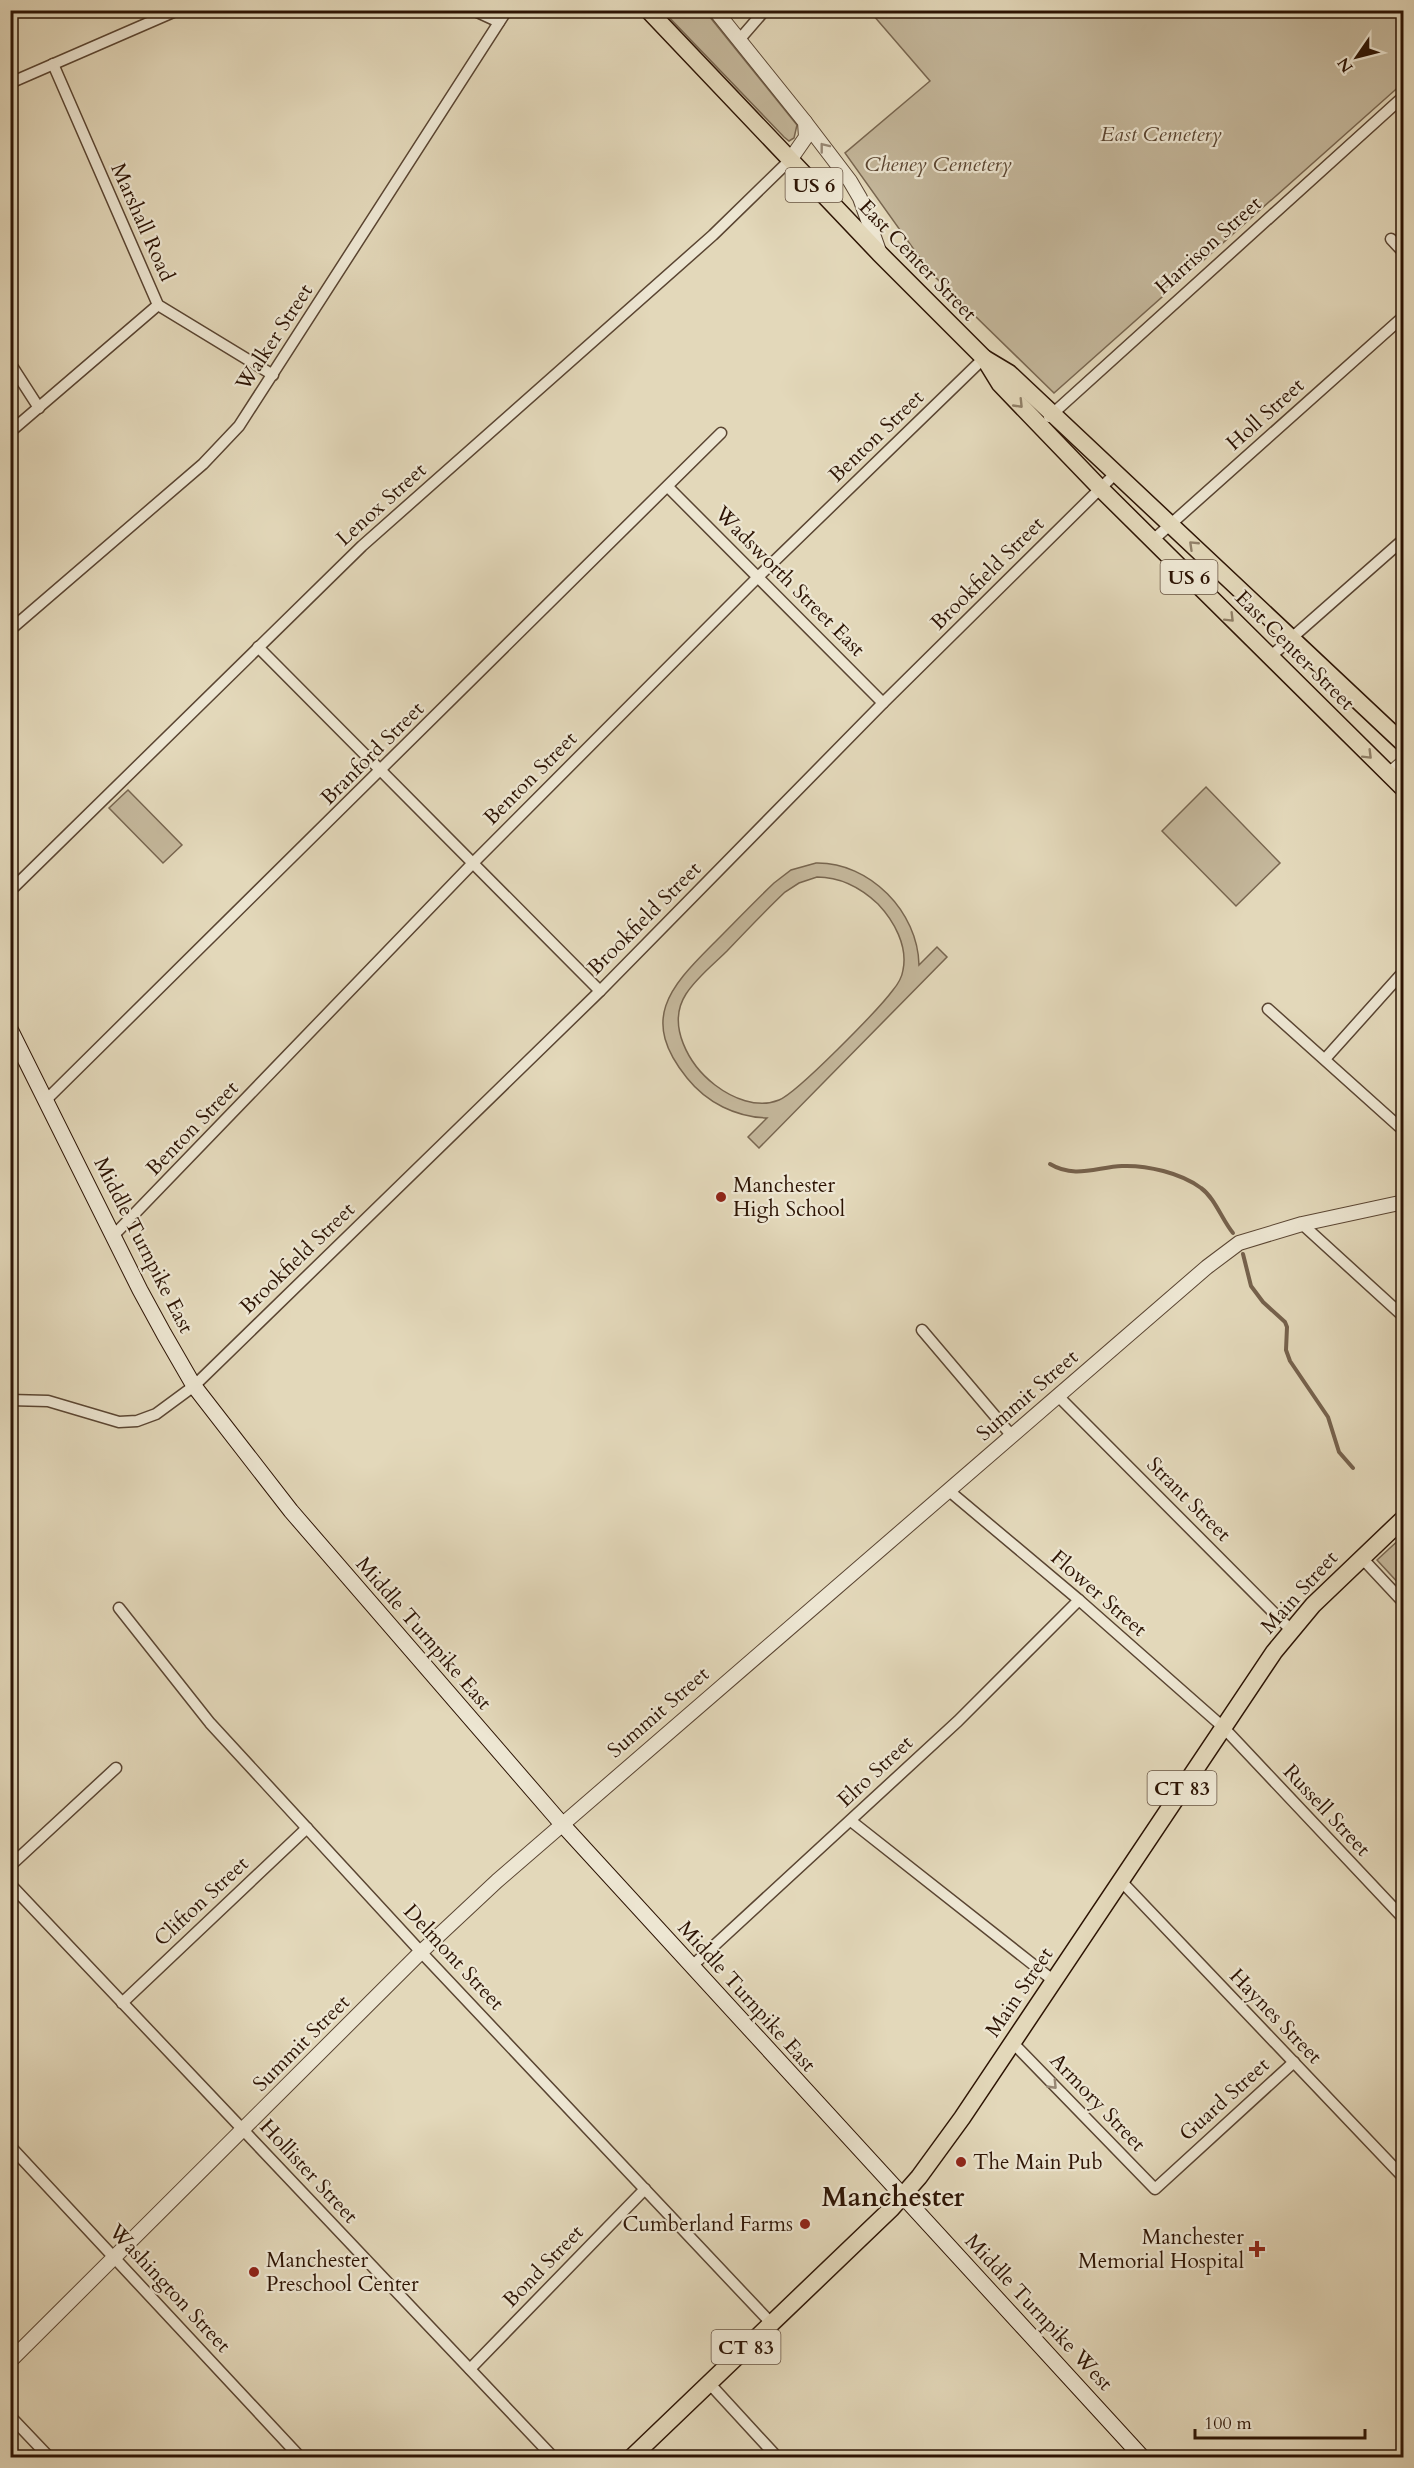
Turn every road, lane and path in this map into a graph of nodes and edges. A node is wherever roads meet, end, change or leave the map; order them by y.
1 (178, 10) edge
2 (473, 10) edge
3 (507, 10) edge
4 (648, 10) edge
5 (715, 10) edge
6 (765, 10) edge
7 (499, 22) junction
8 (739, 40) junction
9 (53, 64) junction
10 (10, 83) edge
11 (1404, 96) edge
12 (805, 122) junction
13 (790, 160) junction
14 (1391, 239) dead end
15 (879, 253) junction
16 (1404, 253) edge
17 (158, 305) junction
18 (1404, 316) edge
19 (984, 358) junction
20 (10, 363) edge
21 (273, 375) junction
22 (39, 408) junction
23 (1046, 420) junction
24 (10, 432) edge
25 (721, 433) dead end
26 (1116, 473) junction
27 (668, 487) junction
28 (1101, 489) junction
29 (1171, 525) junction
30 (1404, 539) edge
31 (1153, 540) junction
32 (759, 576) junction
33 (10, 630) edge
34 (1291, 639) junction
35 (258, 647) junction
36 (1270, 657) junction
37 (883, 703) junction
38 (1404, 744) edge
39 (1404, 762) edge
40 (383, 770) junction
41 (1389, 775) junction
42 (1404, 789) edge
43 (473, 863) junction
44 (10, 891) edge
45 (1404, 971) edge
46 (600, 991) junction
47 (1268, 1010) dead end
48 (10, 1029) edge
49 (1325, 1059) junction
50 (48, 1099) junction
51 (1404, 1131) edge
52 (1404, 1202) edge
53 (1302, 1224) junction
54 (114, 1235) junction
55 (1404, 1317) edge
56 (922, 1330) dead end
57 (195, 1386) junction
58 (1058, 1396) junction
59 (10, 1400) edge
60 (1012, 1436) junction
61 (948, 1491) junction
62 (1404, 1518) edge
63 (1361, 1557) junction
64 (1079, 1600) junction
65 (1404, 1603) edge
66 (119, 1608) dead end
67 (1291, 1630) junction
68 (1223, 1727) junction
69 (117, 1768) dead end
70 (850, 1821) junction
71 (561, 1823) junction
72 (307, 1828) junction
73 (10, 1866) edge
74 (1120, 1881) junction
75 (10, 1884) edge
76 (1404, 1919) edge
77 (421, 1952) junction
78 (692, 1966) junction
79 (1054, 1982) junction
80 (122, 2003) junction
81 (1013, 2043) junction
82 (1294, 2062) junction
83 (244, 2131) junction
84 (10, 2146) edge
85 (1404, 2178) edge
86 (1155, 2189) joint
87 (645, 2190) junction
88 (902, 2197) junction
89 (116, 2259) junction
90 (771, 2323) junction
91 (10, 2361) edge
92 (470, 2369) junction
93 (709, 2383) junction
94 (10, 2416) edge
95 (50, 2457) edge
96 (301, 2457) edge
97 (554, 2457) edge
98 (631, 2457) edge
99 (778, 2457) edge
100 (1143, 2457) edge

1 - 9 street
2 - 7 street
3 - 7 street, Walker Street
4 - 13 main road, East Center Street / US 6
5 - 8 street
6 - 8 street
7 - 21 street, Walker Street
8 - 12 street
9 - 10 street
9 - 17 street, Marshall Road
11 - 23 street, Harrison Street
12 - 13 street
15 -> 12 street
13 - 15 main road, East Center Street / US 6
13 - 35 street, Lenox Street
14 - 16 street
15 - 19 main road, East Center Street / US 6
17 - 21 street, Marshall Road
17 - 22 street
18 - 29 street, Holl Street
19 - 23 main road, East Center Street / US 6
19 - 32 street, Benton Street
20 - 22 street
21 - 33 street, Walker Street
22 - 24 street
23 - 26 main road, East Center Street / US 6
23 - 28 main road, East Center Street / US 6
25 - 27 street, Branford Street
26 - 28 street, Brookfield Street
26 - 29 main road, East Center Street / US 6
27 - 32 street, Wadsworth Street East
27 - 40 street, Branford Street
28 - 31 main road, East Center Street / US 6
28 - 37 street, Brookfield Street
29 - 31 street, Holl Street
34 -> 29 main road, East Center Street / US 6
30 - 34 street
31 -> 36 main road, East Center Street / US 6
32 - 37 street, Wadsworth Street East
32 - 43 street, Benton Street
34 - 36 street
34 - 38 main road, East Center Street / US 6
35 - 40 street
35 - 44 street, Lenox Street
36 -> 41 main road, East Center Street / US 6
37 - 46 street, Brookfield Street
39 - 41 street
40 - 43 street
40 - 50 street, Branford Street
41 - 42 main road, East Center Street / US 6
43 - 46 street
43 - 54 street, Benton Street
45 - 49 street
46 - 57 street, Brookfield Street
47 - 49 street
48 - 50 main road, Middle Turnpike East
49 - 51 street
50 - 54 main road, Middle Turnpike East
52 - 53 street, Summit Street
53 - 55 street
53 - 58 street, Summit Street
54 - 57 main road, Middle Turnpike East
56 - 60 street
57 - 59 street, Brookfield Street
57 - 71 main road, Middle Turnpike East
58 - 60 street, Summit Street
58 - 67 street, Strant Street
60 - 61 street, Summit Street
61 - 64 street, Flower Street
61 - 71 street, Summit Street
62 - 63 main road, Main Street / CT 83
63 - 65 street
63 - 67 main road, Main Street / CT 83
64 - 68 street, Flower Street
64 - 70 street, Elro Street
66 - 72 street, Delmont Street
67 - 68 main road, Main Street / CT 83
68 - 74 main road, Main Street / CT 83
68 - 76 street, Russell Street
69 - 73 street
70 - 78 street, Elro Street
70 - 79 street
71 - 77 street, Summit Street
71 - 78 main road, Middle Turnpike East
72 - 77 street, Delmont Street
72 - 80 street, Clifton Street
74 - 79 main road, Main Street / CT 83
74 - 82 street, Haynes Street
75 - 80 street, Hollister Street
77 - 83 street, Summit Street
77 - 87 street, Delmont Street
78 - 88 main road, Middle Turnpike East
79 - 81 main road, Main Street / CT 83
80 - 83 street, Hollister Street
81 -> 86 street, Armory Street
81 - 88 main road, Main Street / CT 83
82 - 85 street, Haynes Street
82 - 86 street, Guard Street
83 - 89 street, Summit Street
83 - 92 street, Hollister Street
84 - 89 street, Washington Street
87 - 90 street, Delmont Street
87 - 92 street, Bond Street
88 - 90 main road, Main Street / CT 83
88 - 100 main road, Middle Turnpike West
89 - 91 street, Summit Street
89 - 96 street, Washington Street
90 - 93 main road, Main Street / CT 83
92 - 97 street, Hollister Street
93 - 98 main road, Main Street / CT 83
93 - 99 street
94 - 95 street

